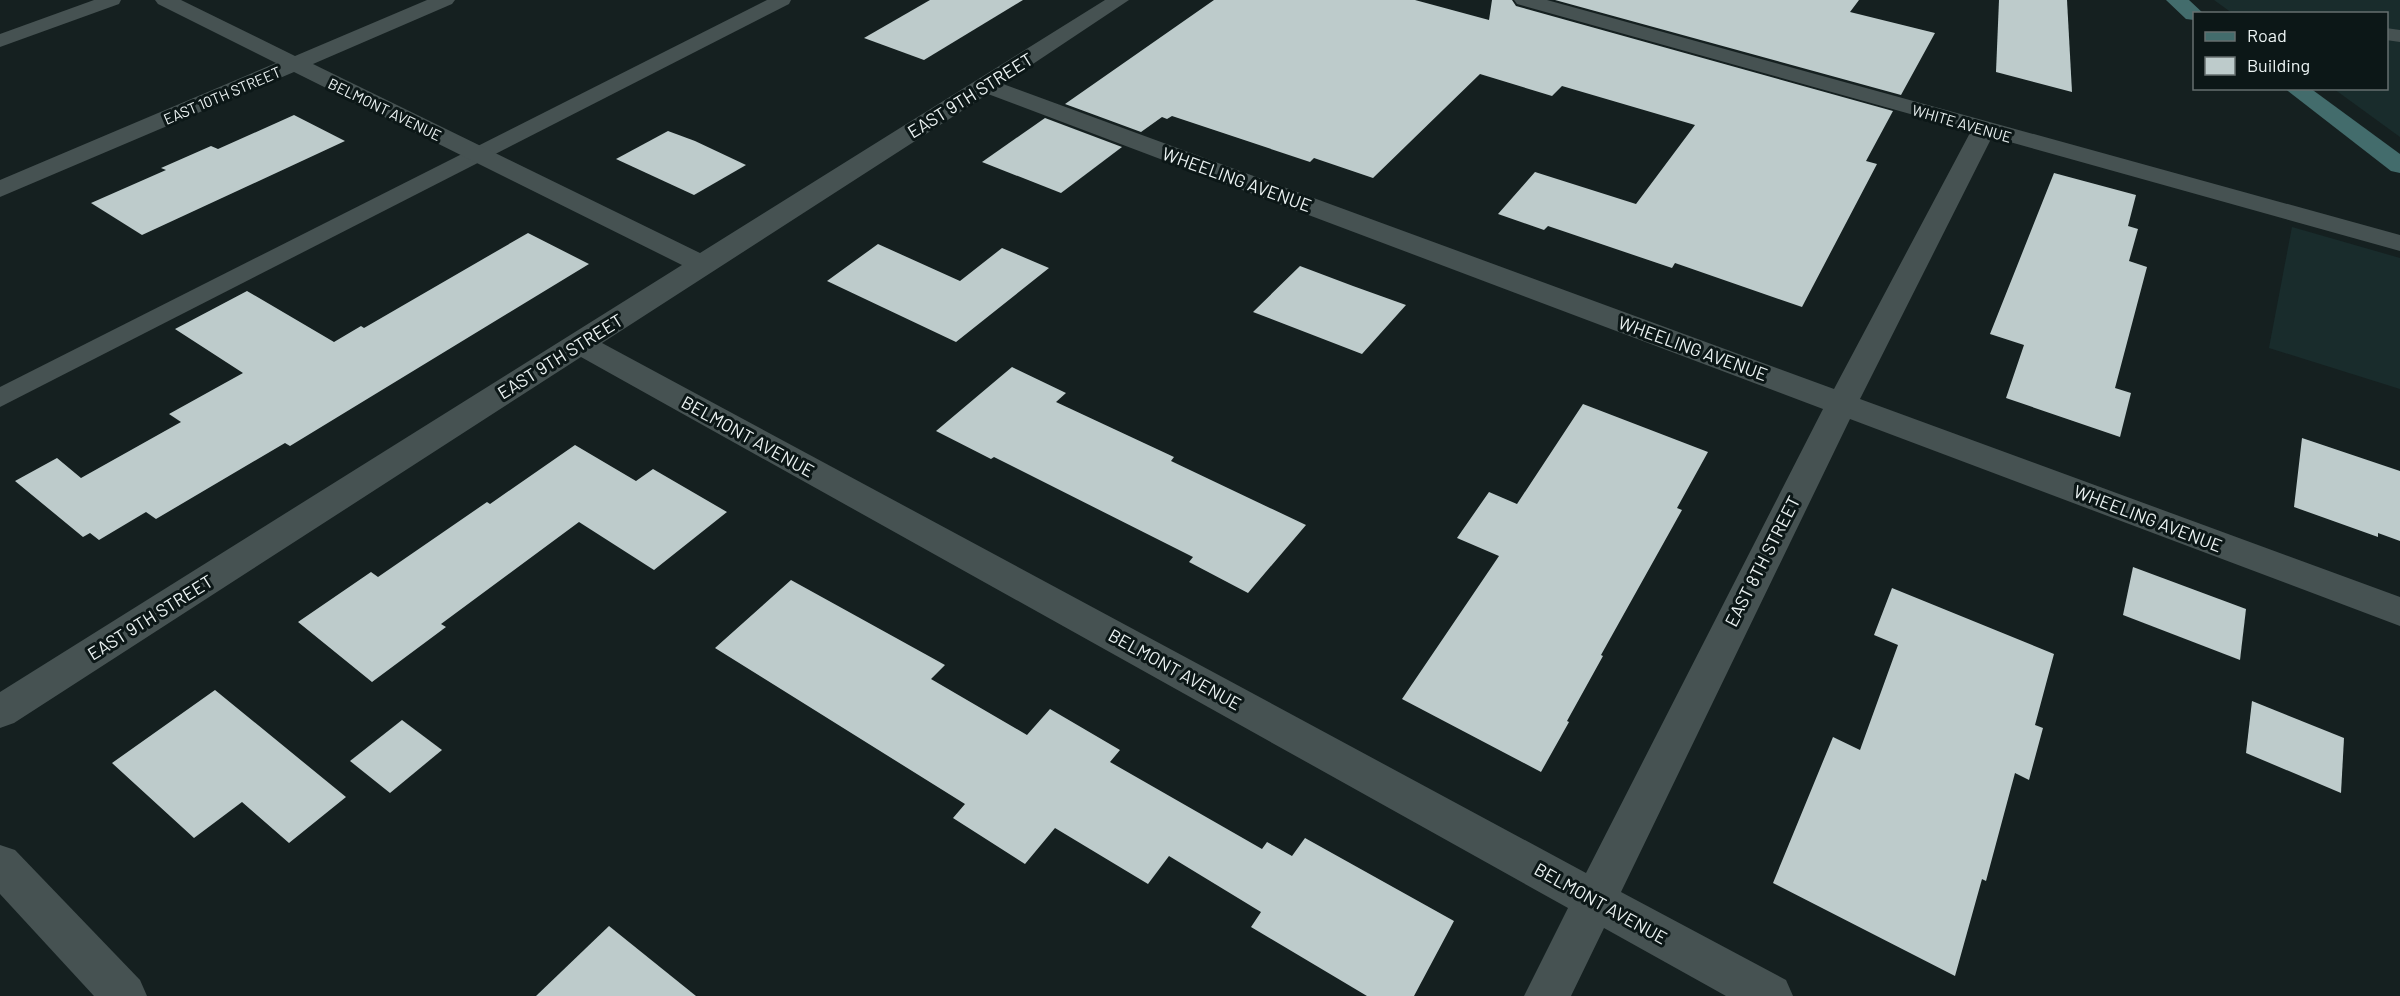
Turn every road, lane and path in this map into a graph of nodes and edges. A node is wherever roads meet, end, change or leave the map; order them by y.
1 (112, 0) edge
2 (165, 0) edge
3 (445, 0) edge
4 (782, 0) edge
5 (1119, 0) edge
6 (1524, 0) edge
7 (2176, 0) edge
8 (2193, 13) edge
9 (0, 41) edge
10 (294, 64) junction
11 (985, 86) junction
12 (2298, 90) edge
13 (1984, 129) junction
14 (479, 155) junction
15 (2400, 166) edge
16 (0, 189) edge
17 (2400, 243) edge
18 (704, 265) junction
19 (579, 343) junction
20 (0, 398) edge
21 (1842, 403) junction
22 (2400, 612) edge
23 (0, 712) edge
24 (0, 864) edge
25 (1594, 899) junction
26 (124, 996) edge
27 (1547, 996) edge
28 (1770, 996) edge

1 - 9 lane
2 - 10 street, BELMONT AVENUE
3 - 10 street, EAST 10TH STREET
4 - 14 lane
5 - 11 street, EAST 9TH STREET
6 - 13 street, WHITE AVENUE
7 - 8 main road
10 - 14 street, BELMONT AVENUE
10 - 16 street, EAST 10TH STREET
11 - 18 street, EAST 9TH STREET
11 - 21 street, WHEELING AVENUE
12 - 15 main road
13 - 17 street, WHITE AVENUE
13 - 21 street, EAST 8TH STREET
14 - 18 street, BELMONT AVENUE
14 - 20 lane
18 - 19 street, EAST 9TH STREET
19 - 23 street, EAST 9TH STREET
19 - 25 street, BELMONT AVENUE
21 - 22 street, WHEELING AVENUE
21 - 25 street, EAST 8TH STREET
24 - 26 street
25 - 27 street, EAST 8TH STREET
25 - 28 street, BELMONT AVENUE

